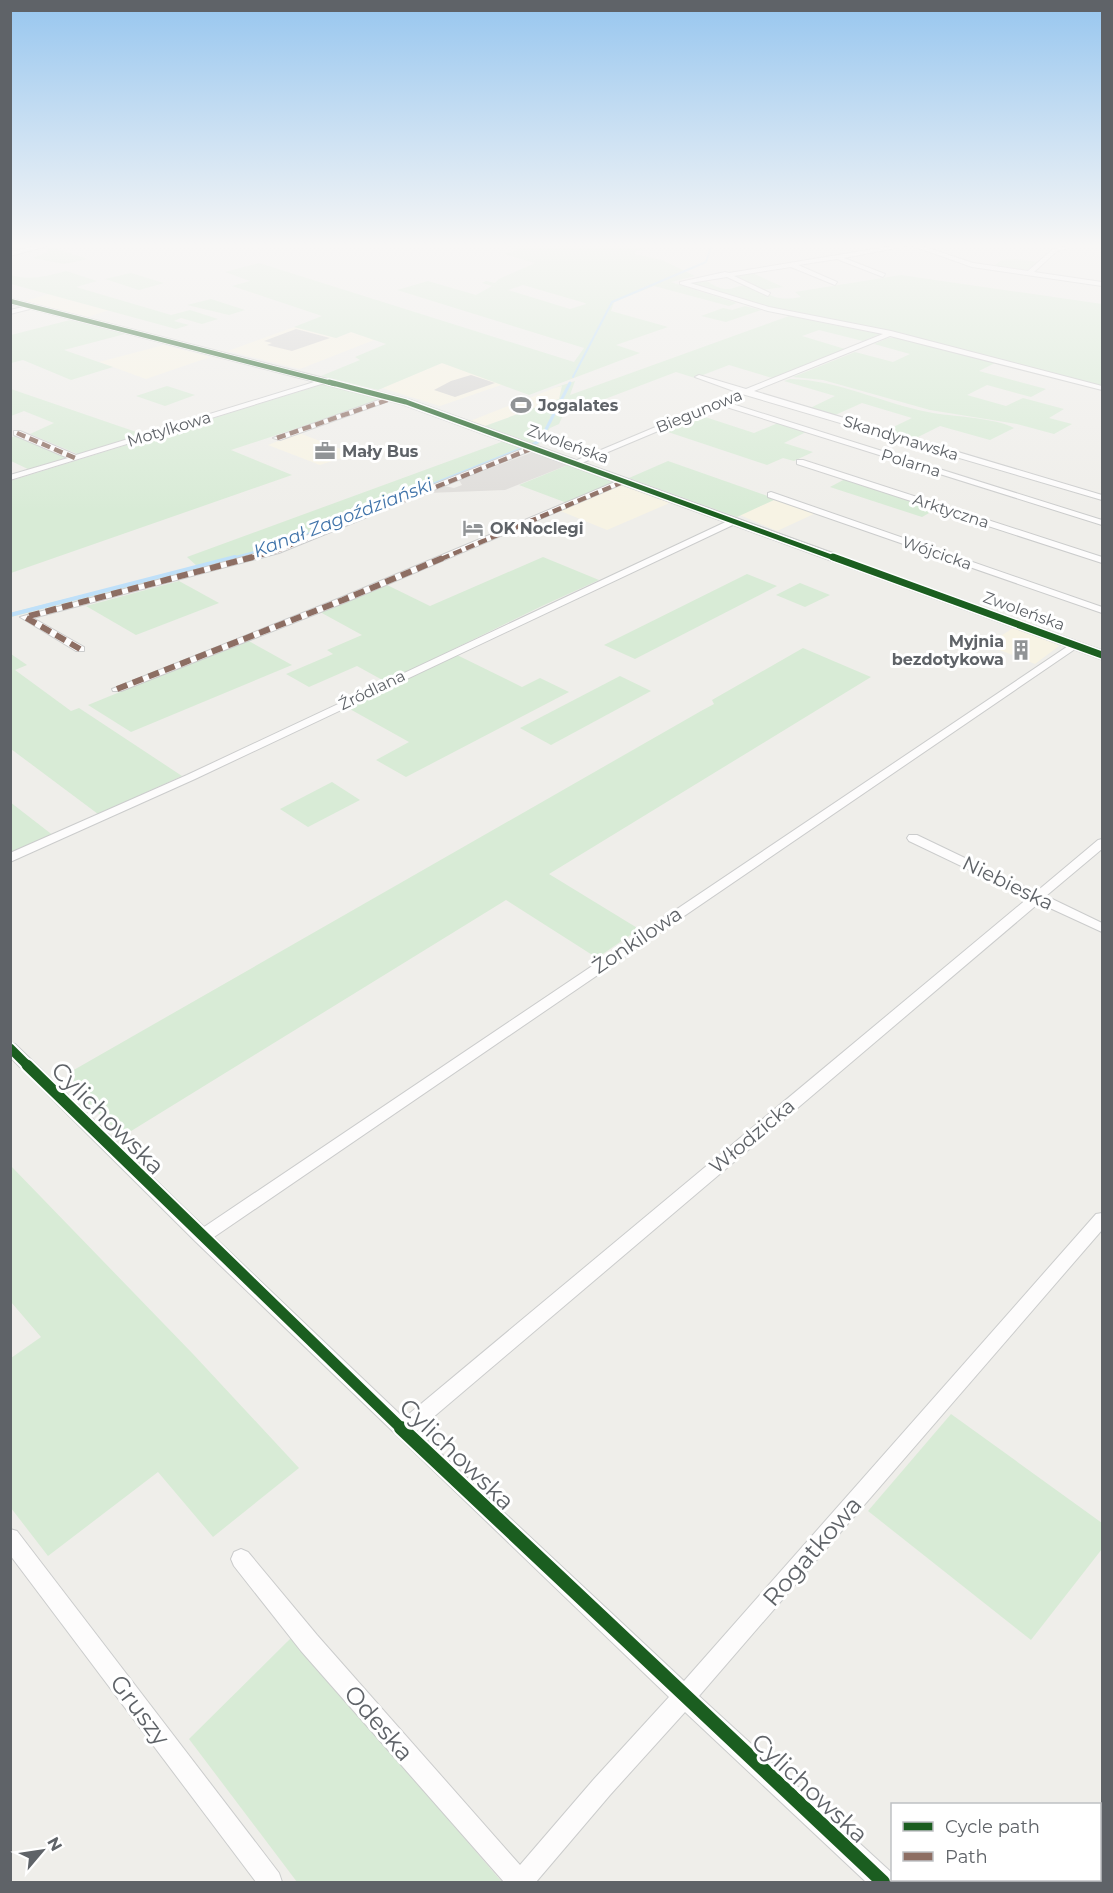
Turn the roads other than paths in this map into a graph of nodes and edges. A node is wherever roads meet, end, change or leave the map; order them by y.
1 (141, 334) edge
2 (888, 334) edge
3 (896, 334) edge
4 (699, 377) dead end
5 (327, 381) junction
6 (1102, 388) edge
7 (746, 391) junction
8 (393, 398) junction
9 (719, 402) junction
10 (17, 433) dead end
11 (277, 438) dead end
12 (529, 446) junction
13 (75, 458) junction
14 (800, 462) dead end
15 (574, 463) junction
16 (10, 478) edge
17 (625, 481) junction
18 (771, 495) dead end
19 (1102, 498) edge
20 (734, 521) junction
21 (1102, 523) edge
22 (1102, 560) edge
23 (1102, 610) edge
24 (1074, 645) junction
25 (80, 650) dead end
26 (1102, 655) edge
27 (117, 689) dead end
28 (913, 838) dead end
29 (1102, 843) edge
30 (10, 858) edge
31 (1039, 898) junction
32 (1102, 928) edge
33 (10, 1048) edge
34 (1102, 1219) edge
35 (202, 1237) junction
36 (404, 1430) junction
37 (10, 1538) edge
38 (241, 1558) dead end
39 (684, 1697) junction
40 (270, 1882) edge
41 (521, 1882) edge
42 (884, 1882) edge

1 - 5 street, Zwoleńska
2 - 7 street, Biegunowa
3 - 6 street
4 - 7 street, Skandynawska
5 - 8 street, Zwoleńska
5 - 13 street, Motylkowa
7 - 9 street, Biegunowa
7 - 19 street, Skandynawska
8 - 11 street
8 - 12 street, Zwoleńska
9 - 15 street, Biegunowa
9 - 21 street, Polarna
10 - 13 street
12 - 15 street, Zwoleńska
12 - 25 street
13 - 16 street, Motylkowa
14 - 22 street, Arktyczna
15 - 17 street, Zwoleńska
17 - 20 street, Zwoleńska
17 - 27 street
18 - 23 street, Wójcicka
20 - 24 street, Zwoleńska
20 - 30 street, Źródlana
24 - 26 street, Zwoleńska
24 - 35 street, Żonkilowa
28 - 31 street, Niebieska
29 - 31 street, Włodzicka
31 - 32 street, Niebieska
31 - 36 street, Włodzicka
33 - 35 street, Cylichowska
34 - 39 street, Rogatkowa
35 - 36 street, Cylichowska
36 - 39 street, Cylichowska
37 - 40 street, Gruszy
38 - 41 street, Odeska
39 - 41 street, Rogatkowa
39 - 42 street, Cylichowska

